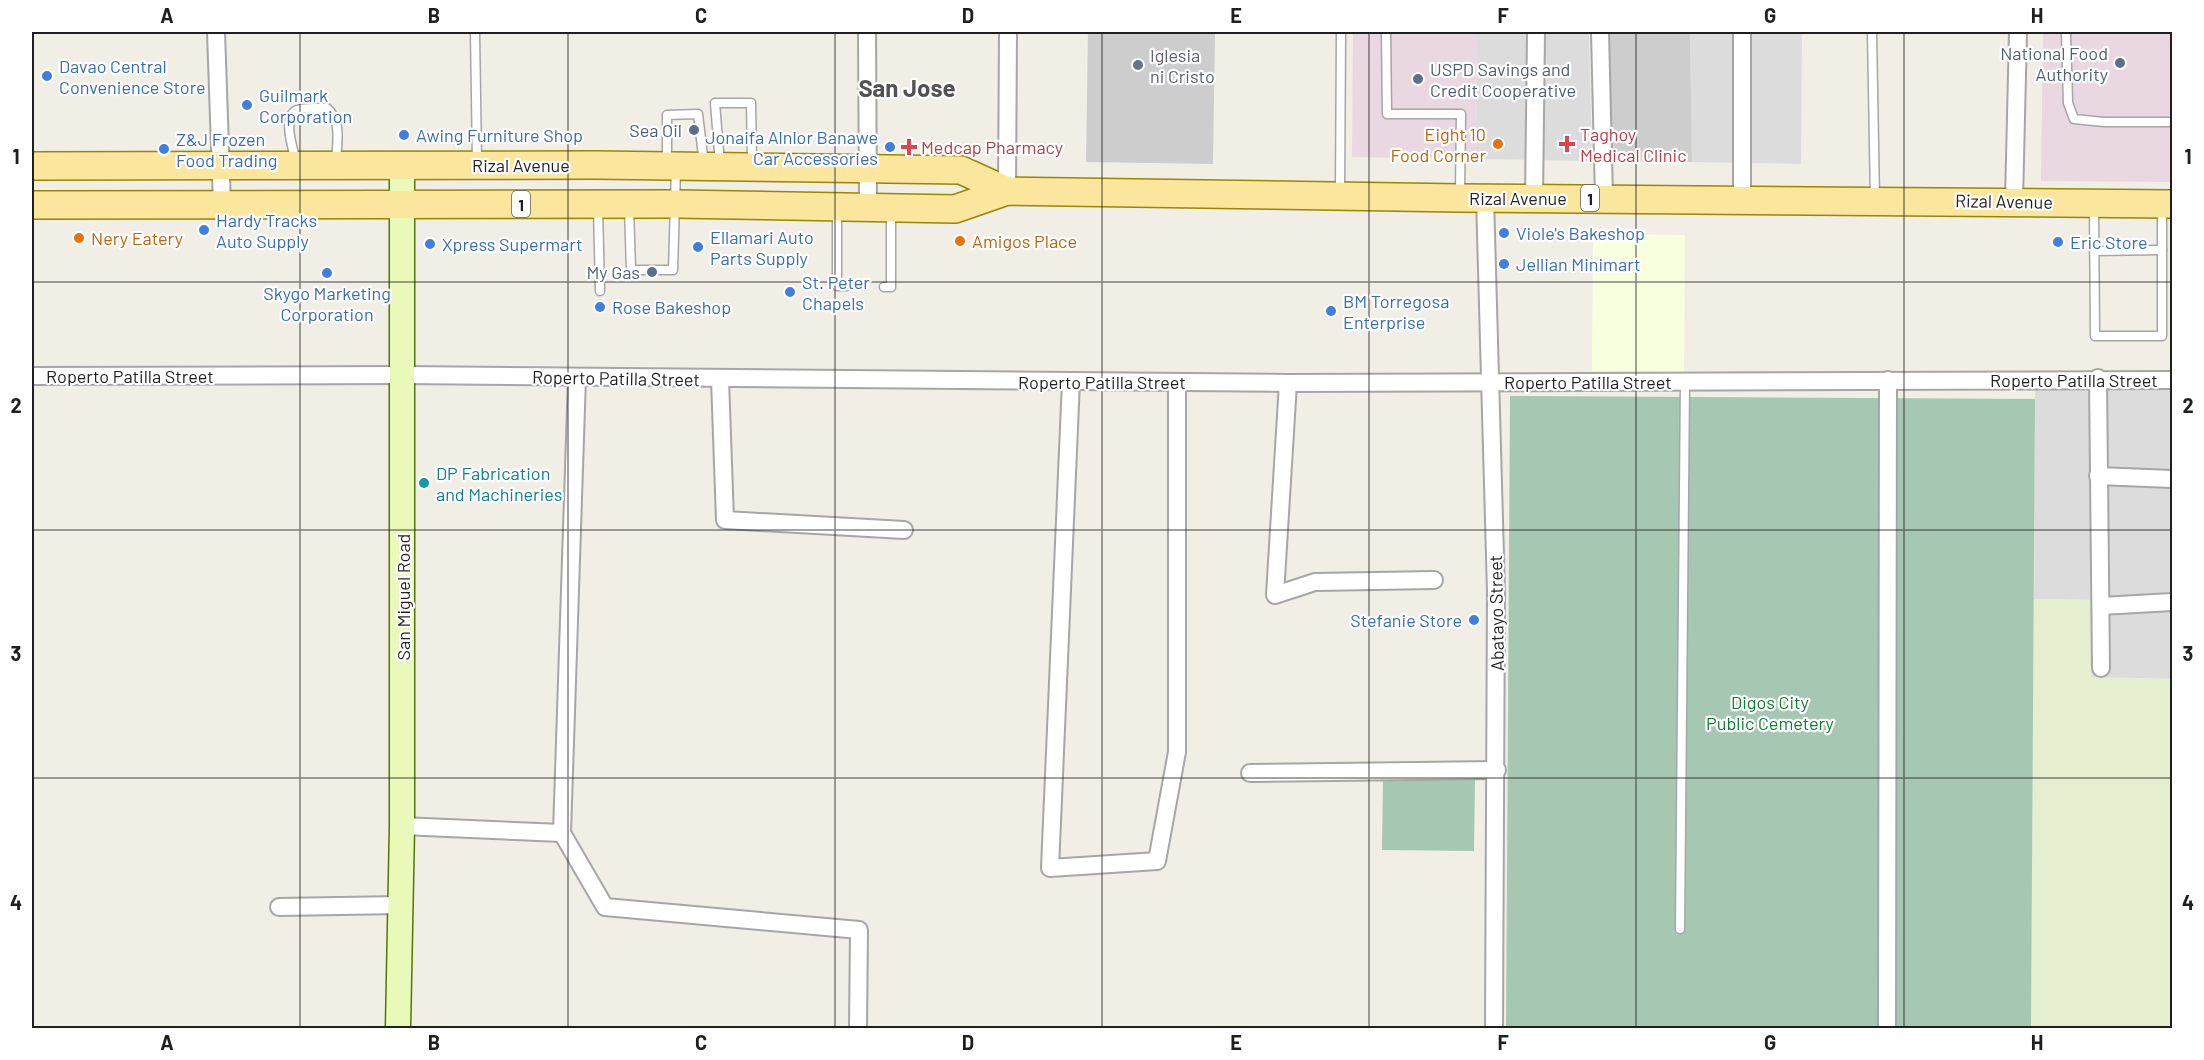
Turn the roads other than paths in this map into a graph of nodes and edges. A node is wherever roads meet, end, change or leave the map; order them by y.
1 (216, 32) edge
2 (475, 32) edge
3 (867, 32) edge
4 (1008, 32) edge
5 (1341, 32) edge
6 (1386, 32) edge
7 (1536, 32) edge
8 (1600, 32) edge
9 (1742, 32) edge
10 (1872, 32) edge
11 (2018, 32) edge
12 (2066, 32) edge
13 (2172, 122) edge
14 (336, 165) junction
15 (402, 165) junction
16 (477, 165) junction
17 (32, 166) edge
18 (297, 166) junction
19 (166, 167) junction
20 (221, 167) junction
21 (671, 167) junction
22 (713, 167) junction
23 (753, 167) junction
24 (868, 169) junction
25 (1007, 191) junction
26 (1340, 195) junction
27 (1472, 198) junction
28 (1534, 198) junction
29 (1604, 198) junction
30 (1742, 199) junction
31 (1875, 200) junction
32 (2014, 201) junction
33 (2093, 203) junction
34 (402, 204) junction
35 (597, 204) junction
36 (629, 204) junction
37 (676, 204) junction
38 (2167, 204) edge
39 (32, 205) edge
40 (166, 205) junction
41 (222, 205) junction
42 (837, 207) junction
43 (879, 208) junction
44 (2094, 250) junction
45 (2162, 250) junction
46 (846, 286) dead end
47 (884, 287) dead end
48 (600, 291) dead end
49 (403, 375) junction
50 (32, 376) edge
51 (577, 377) junction
52 (2097, 378) junction
53 (720, 379) junction
54 (1888, 380) junction
55 (2172, 380) edge
56 (1071, 381) junction
57 (1685, 381) junction
58 (1177, 382) junction
59 (1491, 382) junction
60 (1288, 383) junction
61 (2098, 476) junction
62 (2172, 479) edge
63 (904, 530) dead end
64 (1434, 580) dead end
65 (2172, 602) edge
66 (2101, 606) junction
67 (2101, 668) dead end
68 (1497, 770) junction
69 (1250, 773) dead end
70 (402, 826) junction
71 (562, 833) junction
72 (401, 905) junction
73 (279, 907) dead end
74 (1680, 929) dead end
75 (398, 1029) edge
76 (858, 1029) edge
77 (1494, 1029) edge
78 (1887, 1029) edge

1 - 20 street
2 - 16 lane
3 - 24 street
4 - 25 street
5 - 26 lane
6 - 27 lane
7 - 28 street
8 - 29 street
9 - 30 street
10 - 31 lane
11 - 32 street
12 - 13 lane
14 - 15 main road, Rizal Avenue / 1
14 - 18 main road, Rizal Avenue / 1
14 - 18 lane
15 - 16 main road, Rizal Avenue / 1
15 - 34 street, San Miguel Road
16 - 21 main road, Rizal Avenue / 1
17 - 19 main road, Rizal Avenue / 1
18 - 20 main road, Rizal Avenue / 1
19 - 20 main road, Rizal Avenue / 1
19 - 40 main road
20 - 41 street
21 - 22 main road, Rizal Avenue / 1
21 - 22 lane
21 - 37 lane
22 - 23 main road, Rizal Avenue / 1
22 - 23 lane
23 - 24 main road, Rizal Avenue / 1
24 - 25 main road, Rizal Avenue / 1
24 - 43 street
25 - 26 main road, Rizal Avenue / 1
25 - 43 main road, Rizal Avenue / 1
26 - 27 main road, Rizal Avenue / 1
27 - 28 main road, Rizal Avenue / 1
27 - 59 street, Abatayo Street
28 - 29 main road, Rizal Avenue / 1
29 - 30 main road, Rizal Avenue / 1
30 - 31 main road, Rizal Avenue / 1
31 - 32 main road, Rizal Avenue / 1
32 - 33 main road, Rizal Avenue / 1
33 - 38 main road, Rizal Avenue / 1
33 - 44 lane
34 - 35 main road, Rizal Avenue / 1
34 - 41 main road, Rizal Avenue / 1
34 - 49 street, San Miguel Road
35 - 36 main road, Rizal Avenue / 1
35 - 48 lane
36 - 37 main road, Rizal Avenue / 1
36 - 37 lane
37 - 42 main road, Rizal Avenue / 1
38 - 45 lane
39 - 40 main road, Rizal Avenue / 1
40 - 41 main road, Rizal Avenue / 1
42 - 43 main road, Rizal Avenue / 1
42 - 46 lane
43 - 47 lane
44 - 45 lane
44 - 45 lane
49 - 50 street, Roperto Patilla Street
49 - 51 street, Roperto Patilla Street
49 - 70 street, San Miguel Road
51 - 53 street, Roperto Patilla Street
51 - 71 street
52 - 54 street, Roperto Patilla Street
52 - 55 street, Roperto Patilla Street
52 - 61 street
53 - 56 street, Roperto Patilla Street
53 - 63 street
54 - 57 street, Roperto Patilla Street
54 - 78 street
56 - 58 street, Roperto Patilla Street
56 - 58 street
57 - 59 street, Roperto Patilla Street
57 - 74 lane
58 - 60 street, Roperto Patilla Street
59 - 60 street, Roperto Patilla Street
59 - 68 street, Abatayo Street
60 - 64 street
61 - 62 street
61 - 66 street
65 - 66 street
66 - 67 street
68 - 69 street
68 - 77 street, Abatayo Street
70 - 71 street
70 - 72 street, San Miguel Road
71 - 76 street
72 - 73 street
72 - 75 street, San Miguel Road

